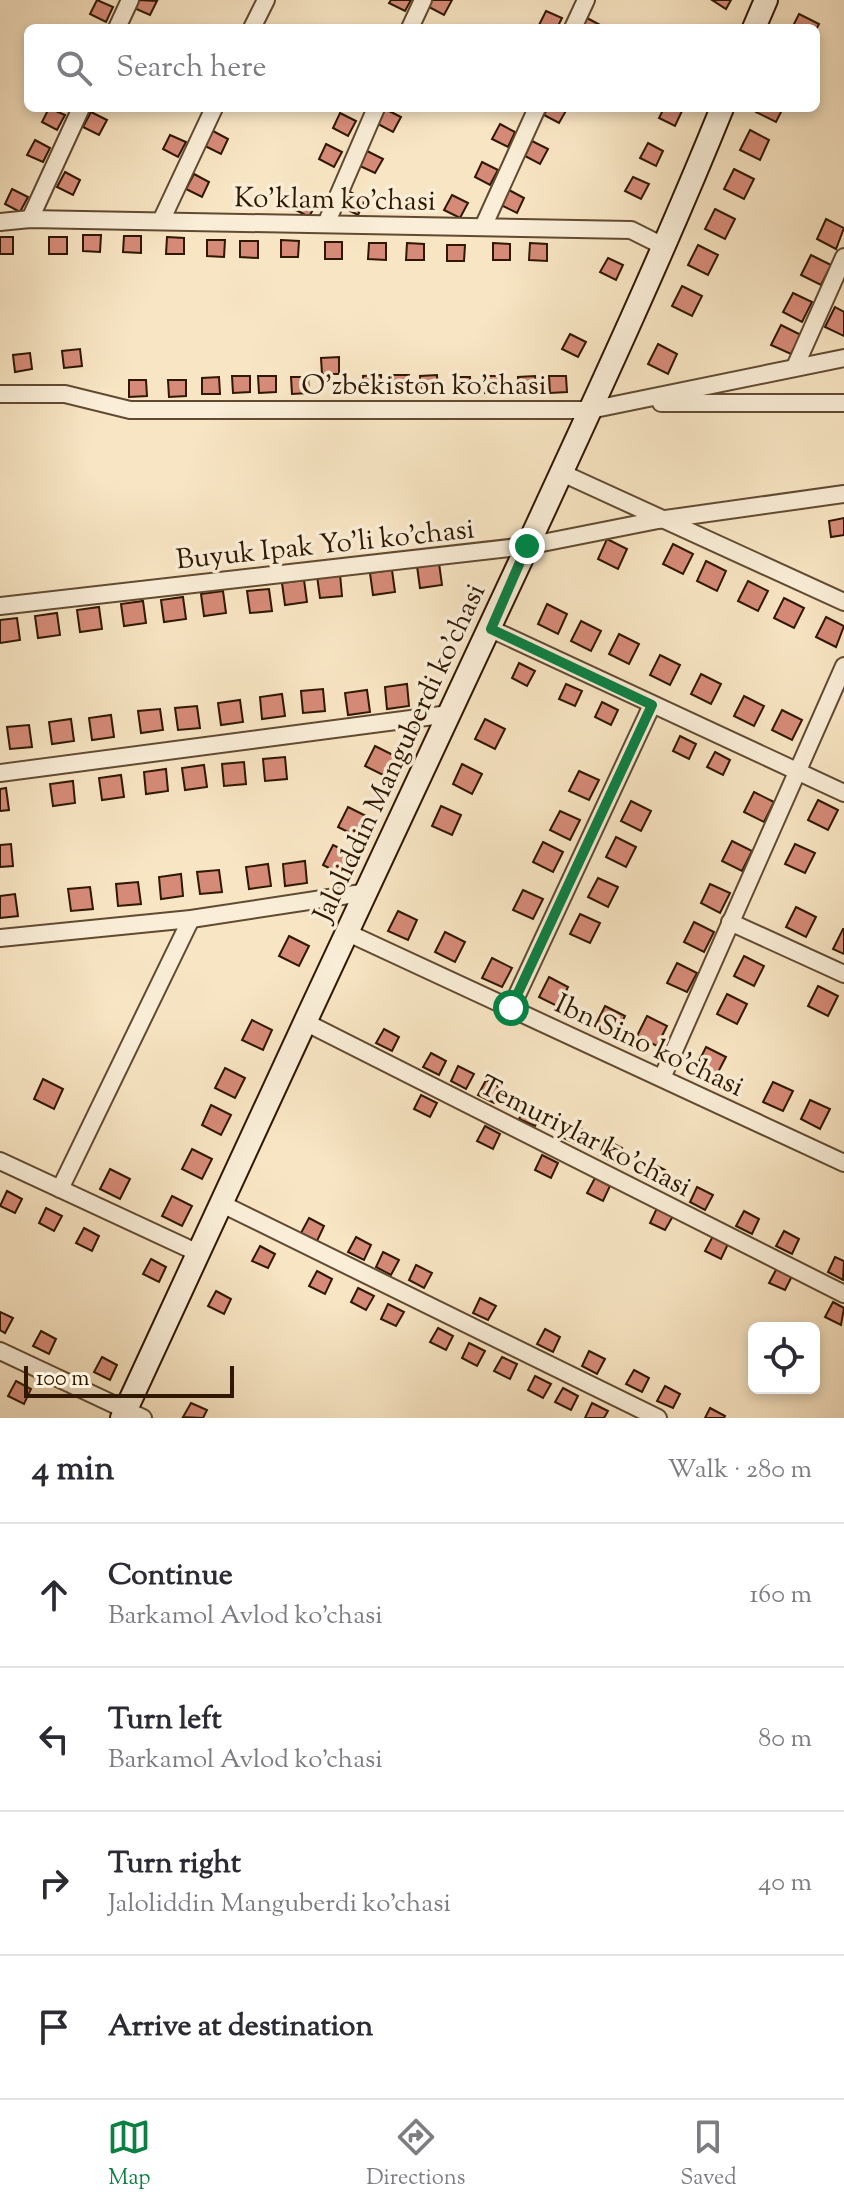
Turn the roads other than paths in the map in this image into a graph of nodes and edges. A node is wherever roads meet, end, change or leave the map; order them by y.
1 (130, 0) edge
2 (266, 0) edge
3 (423, 0) edge
4 (586, 0) edge
5 (766, 0) edge
6 (119, 24) edge
7 (254, 24) edge
8 (412, 24) edge
9 (575, 24) edge
10 (756, 24) edge
11 (79, 112) edge
12 (212, 112) edge
13 (374, 112) edge
14 (535, 112) edge
15 (720, 112) edge
16 (30, 219) junction
17 (161, 221) junction
18 (0, 222) edge
19 (326, 224) junction
20 (483, 227) junction
21 (665, 247) junction
22 (844, 257) edge
23 (844, 358) edge
24 (795, 367) junction
25 (0, 394) edge
26 (631, 403) junction
27 (844, 403) edge
28 (590, 410) junction
29 (562, 473) junction
30 (844, 494) edge
31 (658, 520) junction
32 (527, 546) junction
33 (844, 602) edge
34 (0, 606) edge
35 (491, 629) junction
36 (844, 666) edge
37 (652, 705) junction
38 (449, 714) junction
39 (796, 771) junction
40 (0, 773) edge
41 (844, 793) edge
42 (368, 892) junction
43 (191, 919) junction
44 (730, 922) junction
45 (346, 932) junction
46 (0, 938) edge
47 (844, 974) edge
48 (511, 1008) junction
49 (305, 1022) junction
50 (662, 1078) junction
51 (0, 1161) edge
52 (844, 1163) edge
53 (60, 1189) junction
54 (220, 1203) junction
55 (196, 1252) junction
56 (844, 1294) edge
57 (0, 1351) edge
58 (130, 1415) edge
59 (658, 1418) edge

1 - 6 street
2 - 7 street
3 - 8 street
4 - 9 street
5 - 10 street
11 - 16 street
12 - 17 street
13 - 19 street
14 - 20 street
15 - 21 street, Jaloliddin Manguberdi ko'chasi
16 - 17 street, Ko'klam ko'chasi
16 - 18 street, Ko'klam ko'chasi
17 - 19 street, Ko'klam ko'chasi
19 - 20 street, Ko'klam ko'chasi
20 - 21 street, Ko'klam ko'chasi
21 - 28 street, Jaloliddin Manguberdi ko'chasi
22 - 24 street
23 - 24 street, O'zbekiston ko'chasi
24 - 26 street, O'zbekiston ko'chasi
25 - 28 street, O'zbekiston ko'chasi
26 - 27 street
26 - 28 street, O'zbekiston ko'chasi
28 - 29 street, Jaloliddin Manguberdi ko'chasi
29 - 31 street
29 - 32 street, Jaloliddin Manguberdi ko'chasi
30 - 31 street, Buyuk Ipak Yo'li ko'chasi
31 - 32 street, Buyuk Ipak Yo'li ko'chasi
31 - 33 street
32 - 34 street, Buyuk Ipak Yo'li ko'chasi
32 - 35 street, Jaloliddin Manguberdi ko'chasi
35 - 37 street
35 - 38 street, Jaloliddin Manguberdi ko'chasi
36 - 39 street
37 - 39 street
37 - 48 street
38 - 40 street
38 - 42 street, Jaloliddin Manguberdi ko'chasi
39 - 41 street
39 - 44 street
42 - 43 street
42 - 45 street, Jaloliddin Manguberdi ko'chasi
43 - 46 street
43 - 53 street
44 - 47 street
44 - 50 street
45 - 48 street, Ibn Sino ko'chasi
45 - 49 street, Jaloliddin Manguberdi ko'chasi
48 - 50 street, Ibn Sino ko'chasi
49 - 54 street, Jaloliddin Manguberdi ko'chasi
49 - 56 street, Temuriylar ko'chasi
50 - 52 street, Ibn Sino ko'chasi
51 - 53 street
53 - 55 street
54 - 55 street, Jaloliddin Manguberdi ko'chasi
54 - 59 street
55 - 58 street, Jaloliddin Manguberdi ko'chasi
57 - 58 street

